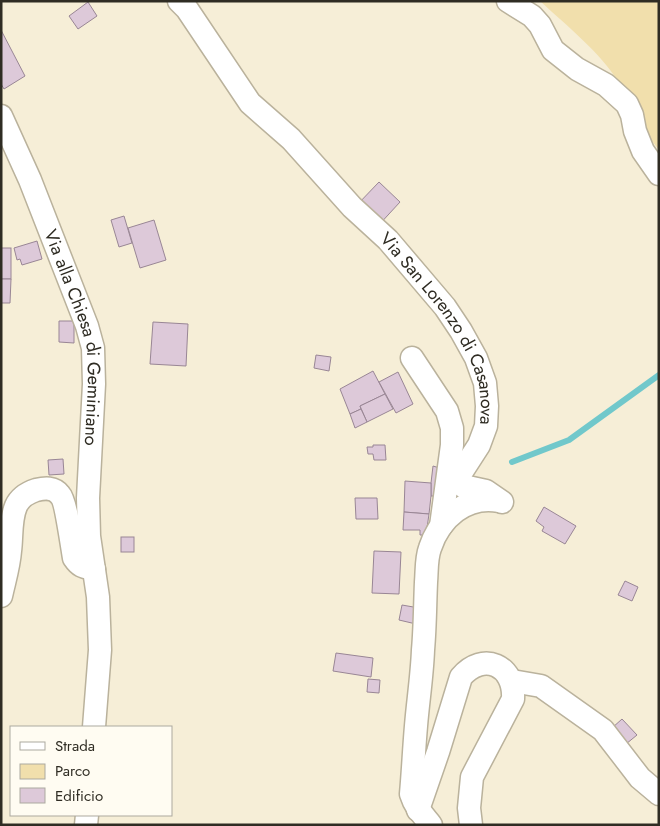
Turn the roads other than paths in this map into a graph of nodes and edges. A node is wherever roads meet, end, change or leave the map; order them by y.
1 (179, 1) edge
2 (508, 1) edge
3 (1, 116) edge
4 (659, 174) edge
5 (412, 358) dead end
6 (441, 526) junction
7 (6, 550) edge
8 (94, 569) junction
9 (1, 596) edge
10 (512, 681) junction
11 (94, 726) edge
12 (659, 794) edge
13 (420, 820) edge
14 (471, 825) edge

1 - 6 street, Via San Lorenzo di Casanova
2 - 4 street
3 - 8 street, Via alla Chiesa di Geminiano
5 - 6 street
6 - 13 street, Via San Lorenzo di Casanova
7 - 8 street
7 - 9 street
8 - 11 street, Via alla Chiesa di Geminiano
10 - 12 street
10 - 13 street
10 - 14 street

